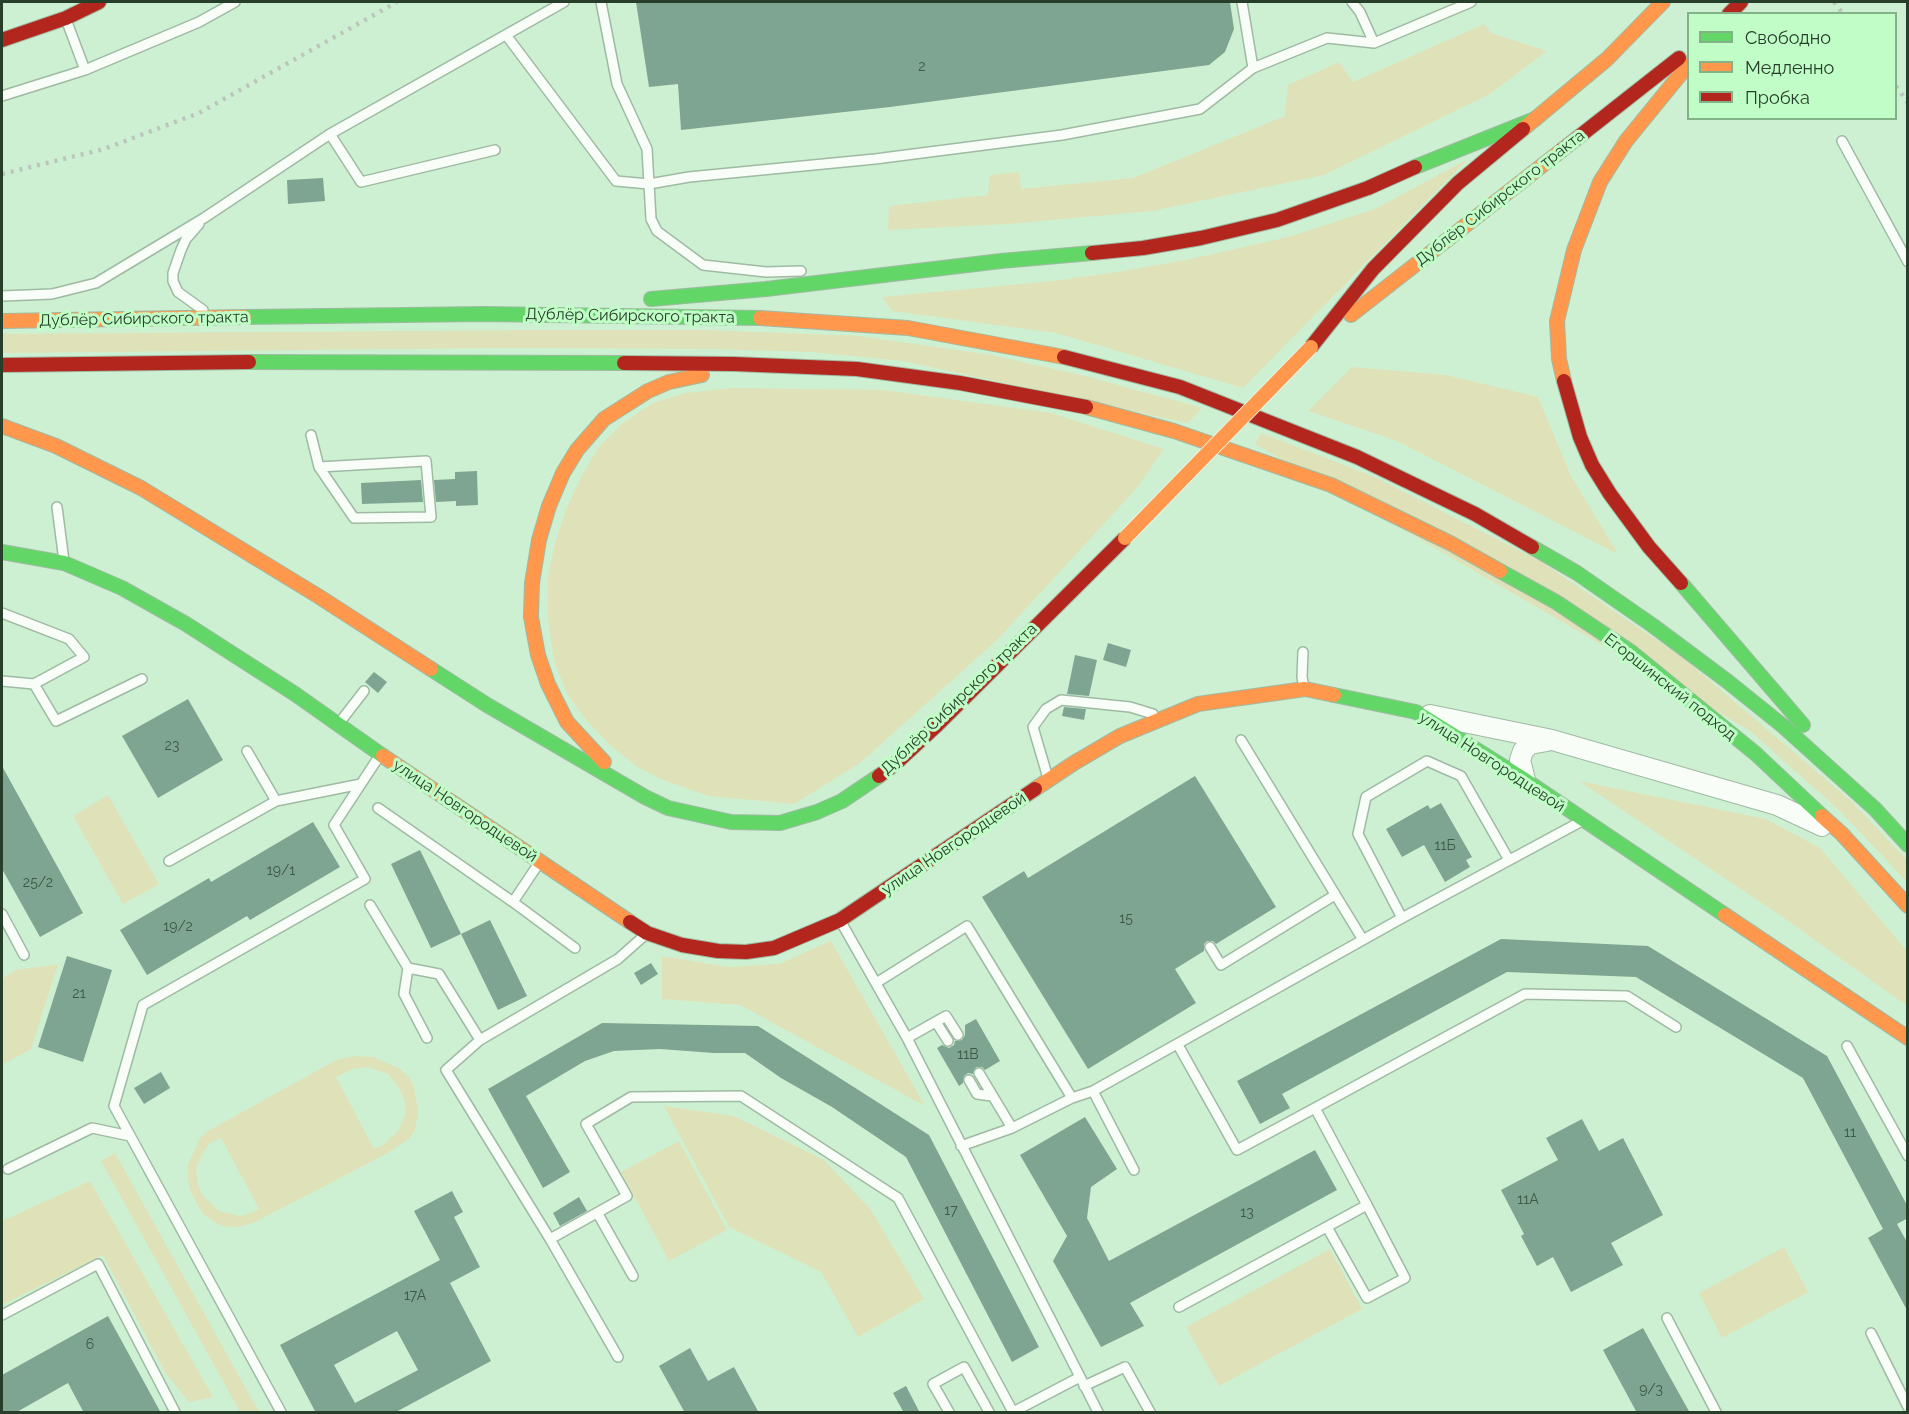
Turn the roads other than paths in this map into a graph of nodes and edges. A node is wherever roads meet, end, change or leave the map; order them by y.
1 (99, 2) edge
2 (235, 2) edge
3 (564, 2) edge
4 (601, 2) edge
5 (1242, 2) edge
6 (1352, 2) edge
7 (1472, 2) edge
8 (1663, 2) edge
9 (66, 18) junction
10 (506, 35) junction
11 (2, 40) edge
12 (1374, 43) junction
13 (1687, 52) edge
14 (1687, 66) edge
15 (1254, 68) junction
16 (85, 70) junction
17 (2, 96) edge
18 (1535, 119) junction
19 (330, 134) junction
20 (1842, 141) dead end
21 (495, 150) dead end
22 (650, 189) junction
23 (204, 218) junction
24 (1001, 261) junction
25 (1908, 261) edge
26 (850, 269) dead end
27 (816, 270) dead end
28 (2, 296) edge
29 (637, 300) dead end
30 (613, 303) dead end
31 (484, 314) junction
32 (221, 319) junction
33 (2, 321) edge
34 (1311, 347) junction
35 (2, 365) edge
36 (960, 383) junction
37 (2, 426) edge
38 (311, 435) dead end
39 (319, 467) junction
40 (1331, 485) joint
41 (57, 507) dead end
42 (2, 552) edge
43 (64, 563) junction
44 (2, 613) edge
45 (1303, 652) dead end
46 (142, 679) dead end
47 (2, 681) edge
48 (34, 684) junction
49 (1305, 689) junction
50 (364, 691) dead end
51 (1416, 712) junction
52 (1163, 717) junction
53 (338, 724) junction
54 (1241, 740) dead end
55 (1552, 740) junction
56 (247, 752) dead end
57 (381, 754) junction
58 (1524, 780) junction
59 (1048, 781) junction
60 (361, 784) junction
61 (645, 797) junction
62 (276, 801) junction
63 (378, 807) dead end
64 (1875, 809) junction
65 (1582, 820) junction
66 (1842, 834) junction
67 (1908, 845) edge
68 (1509, 860) junction
69 (169, 861) dead end
70 (540, 861) junction
71 (1335, 895) junction
72 (513, 902) junction
73 (370, 905) dead end
74 (1908, 906) edge
75 (2, 914) edge
76 (1402, 918) junction
77 (840, 920) junction
78 (647, 933) junction
79 (1363, 940) junction
80 (1210, 947) dead end
81 (575, 948) dead end
82 (24, 955) dead end
83 (408, 968) junction
84 (876, 982) junction
85 (936, 1022) junction
86 (1676, 1027) dead end
87 (958, 1035) dead end
88 (427, 1038) dead end
89 (907, 1038) junction
90 (1908, 1038) edge
91 (480, 1041) junction
92 (948, 1041) dead end
93 (1178, 1044) junction
94 (1847, 1046) dead end
95 (979, 1073) dead end
96 (969, 1080) dead end
97 (1093, 1091) junction
98 (992, 1096) junction
99 (1072, 1098) junction
100 (1315, 1108) junction
101 (1012, 1128) junction
102 (130, 1136) junction
103 (961, 1146) junction
104 (1908, 1156) edge
105 (8, 1169) dead end
106 (1134, 1170) dead end
107 (1366, 1205) junction
108 (598, 1214) junction
109 (1327, 1227) junction
110 (550, 1239) junction
111 (633, 1276) dead end
112 (1179, 1307) dead end
113 (2, 1315) edge
114 (1667, 1318) dead end
115 (1871, 1334) dead end
116 (618, 1358) dead end
117 (1082, 1382) junction
118 (1908, 1407) edge
119 (175, 1413) edge
120 (281, 1413) edge
121 (949, 1413) edge
122 (989, 1413) edge
123 (1098, 1413) edge
124 (1150, 1413) edge
125 (1716, 1413) edge

1 - 9 main road
2 - 16 lane
3 - 10 lane
4 - 22 lane
5 - 15 lane
6 - 12 lane
7 - 12 lane
8 - 18 main road, Дублёр Сибирского тракта
9 - 11 main road
9 - 16 lane
10 - 19 lane
10 - 22 lane
12 - 15 lane
13 - 34 main road, Дублёр Сибирского тракта
14 - 64 main road
15 - 22 lane
16 - 17 lane
18 - 24 main road, Дублёр Сибирского тракта
18 - 34 main road, Дублёр Сибирского тракта
19 - 21 lane
19 - 23 lane
20 - 25 lane
22 - 27 lane
23 - 28 lane
23 - 32 lane
24 - 26 lane
24 - 29 main road, Дублёр Сибирского тракта
30 - 31 main road
31 - 32 main road, Дублёр Сибирского тракта
31 - 64 main road, Дублёр Сибирского тракта
32 - 33 main road, Дублёр Сибирского тракта
34 - 61 main road, Дублёр Сибирского тракта, bridge
35 - 36 main road, Дублёр Сибирского тракта
36 - 40 main road, Дублёр Сибирского тракта
36 - 61 main road, Дублёр Сибирского тракта
37 - 61 main road, Дублёр Сибирского тракта
38 - 39 lane
39 - 39 lane
40 - 66 main road, Егоршинский подход
41 - 43 lane
42 - 43 main road, улица Новгородцевой
43 - 53 main road, улица Новгородцевой
44 - 48 lane
45 - 49 lane
46 - 48 lane
47 - 48 lane
49 - 51 main road, улица Новгородцевой
49 - 52 main road, улица Новгородцевой
50 - 53 lane
51 - 55 street
51 - 58 main road, улица Новгородцевой
52 - 59 main road, улица Новгородцевой
52 - 59 lane
53 - 57 main road, улица Новгородцевой
54 - 71 lane
55 - 58 street
55 - 66 street
56 - 62 lane
57 - 60 lane
57 - 70 main road, улица Новгородцевой
58 - 65 main road, улица Новгородцевой
59 - 77 main road, улица Новгородцевой
60 - 62 lane
60 - 102 lane
62 - 69 lane
63 - 72 lane
64 - 67 main road
65 - 68 lane
65 - 90 main road, улица Новгородцевой
66 - 74 main road, Егоршинский подход
68 - 76 lane
68 - 76 lane
70 - 72 lane
70 - 78 main road, улица Новгородцевой
71 - 79 lane
71 - 80 lane
72 - 81 lane
73 - 83 lane
75 - 82 lane
76 - 79 lane
77 - 78 main road, улица Новгородцевой
77 - 84 lane
78 - 91 lane
79 - 93 lane
83 - 88 lane
83 - 91 lane
84 - 89 lane
84 - 99 lane
85 - 87 lane
85 - 89 lane
85 - 92 lane
86 - 100 lane
89 - 103 lane
91 - 110 lane
93 - 97 lane
93 - 100 lane
94 - 104 lane
95 - 98 lane
96 - 98 lane
97 - 99 lane
97 - 106 lane
98 - 101 lane
99 - 101 lane
100 - 107 lane
101 - 103 lane
102 - 105 lane
102 - 120 lane
103 - 117 lane
107 - 109 lane
107 - 109 lane
108 - 110 lane
108 - 111 lane
108 - 117 lane
109 - 112 lane
110 - 116 lane
113 - 119 lane
114 - 125 lane
115 - 118 lane
117 - 123 lane
117 - 124 lane
121 - 122 lane

